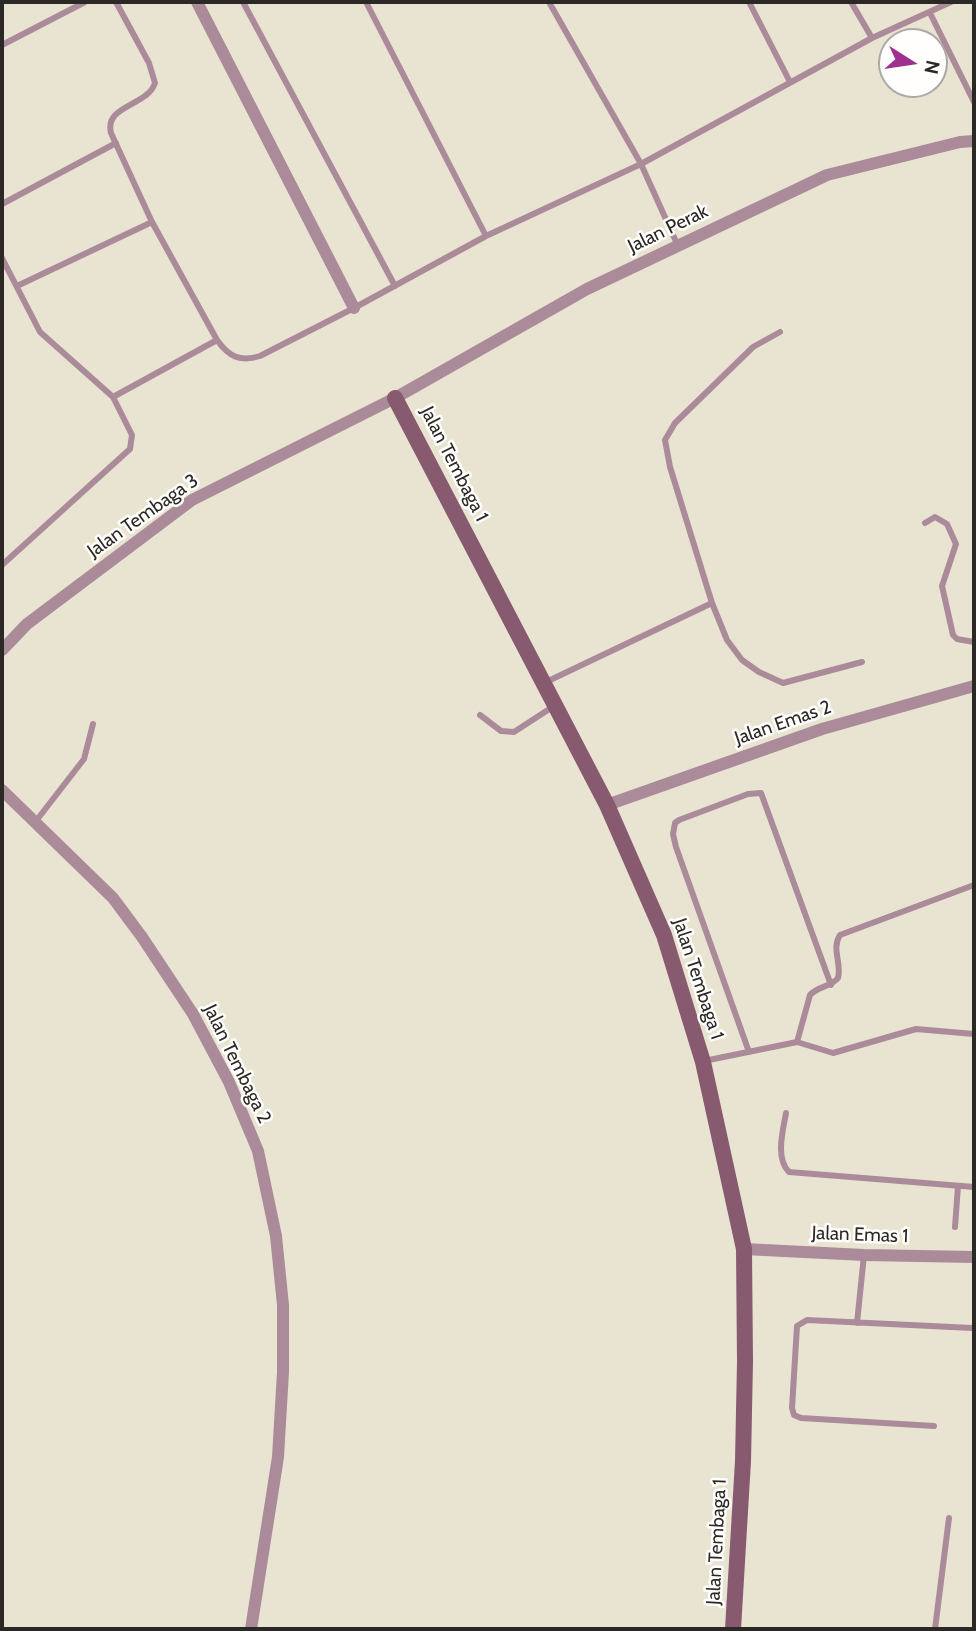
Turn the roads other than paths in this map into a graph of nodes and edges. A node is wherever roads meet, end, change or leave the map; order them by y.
1 (85, 2) edge
2 (116, 2) edge
3 (197, 2) edge
4 (243, 2) edge
5 (366, 2) edge
6 (550, 2) edge
7 (749, 2) edge
8 (851, 2) edge
9 (951, 2) edge
10 (930, 13) junction
11 (872, 38) junction
12 (2, 46) edge
13 (790, 82) junction
14 (974, 102) edge
15 (974, 141) edge
16 (116, 144) junction
17 (641, 164) junction
18 (2, 204) edge
19 (152, 222) junction
20 (486, 236) junction
21 (678, 246) junction
22 (2, 258) edge
23 (17, 286) junction
24 (395, 286) junction
25 (354, 308) junction
26 (780, 332) dead end
27 (217, 340) junction
28 (113, 397) junction
29 (396, 398) junction
30 (925, 523) dead end
31 (2, 565) edge
32 (712, 603) junction
33 (974, 642) edge
34 (2, 650) edge
35 (862, 662) dead end
36 (544, 683) junction
37 (974, 686) edge
38 (555, 705) junction
39 (480, 715) dead end
40 (93, 724) dead end
41 (2, 790) edge
42 (607, 805) junction
43 (36, 821) junction
44 (974, 885) edge
45 (831, 985) junction
46 (974, 1034) edge
47 (797, 1042) junction
48 (749, 1052) junction
49 (703, 1062) junction
50 (786, 1114) dead end
51 (958, 1186) junction
52 (974, 1187) edge
53 (955, 1227) dead end
54 (744, 1249) junction
55 (864, 1255) junction
56 (974, 1257) edge
57 (857, 1323) junction
58 (972, 1328) dead end
59 (934, 1426) dead end
60 (949, 1518) dead end
61 (251, 1629) edge
62 (733, 1629) edge
63 (935, 1629) edge

1 - 12 lane
2 - 16 lane
3 - 25 street
4 - 24 lane
5 - 20 lane
6 - 17 lane
7 - 13 lane
8 - 11 lane
9 - 10 lane
10 - 11 lane
10 - 14 lane
11 - 13 lane
13 - 17 lane
15 - 21 street, Jalan Perak
16 - 18 lane
16 - 19 lane
17 - 20 lane
17 - 21 lane
19 - 23 lane
19 - 27 lane
20 - 24 lane
21 - 29 street, Jalan Perak
22 - 23 lane
23 - 28 lane
24 - 25 lane
25 - 27 lane
26 - 32 lane
27 - 28 lane
28 - 31 lane
29 - 34 street, Jalan Tembaga 3
29 - 36 street, Jalan Tembaga 1
30 - 33 lane
32 - 35 lane
32 - 36 lane
36 - 38 street, Jalan Tembaga 1
37 - 42 street, Jalan Emas 2
38 - 39 lane
38 - 42 street, Jalan Tembaga 1
40 - 43 lane
41 - 43 street, Jalan Tembaga 2
42 - 49 street, Jalan Tembaga 1
43 - 61 street, Jalan Tembaga 2
44 - 45 lane
45 - 47 lane
45 - 48 lane
46 - 47 lane
47 - 48 lane
48 - 49 lane
49 - 54 street, Jalan Tembaga 1
50 - 51 lane
51 - 52 lane
51 - 53 lane
54 - 55 street, Jalan Emas 1
54 - 62 street, Jalan Tembaga 1
55 - 56 street, Jalan Emas 1
55 - 57 lane
57 - 58 lane
57 - 59 lane
60 - 63 lane

